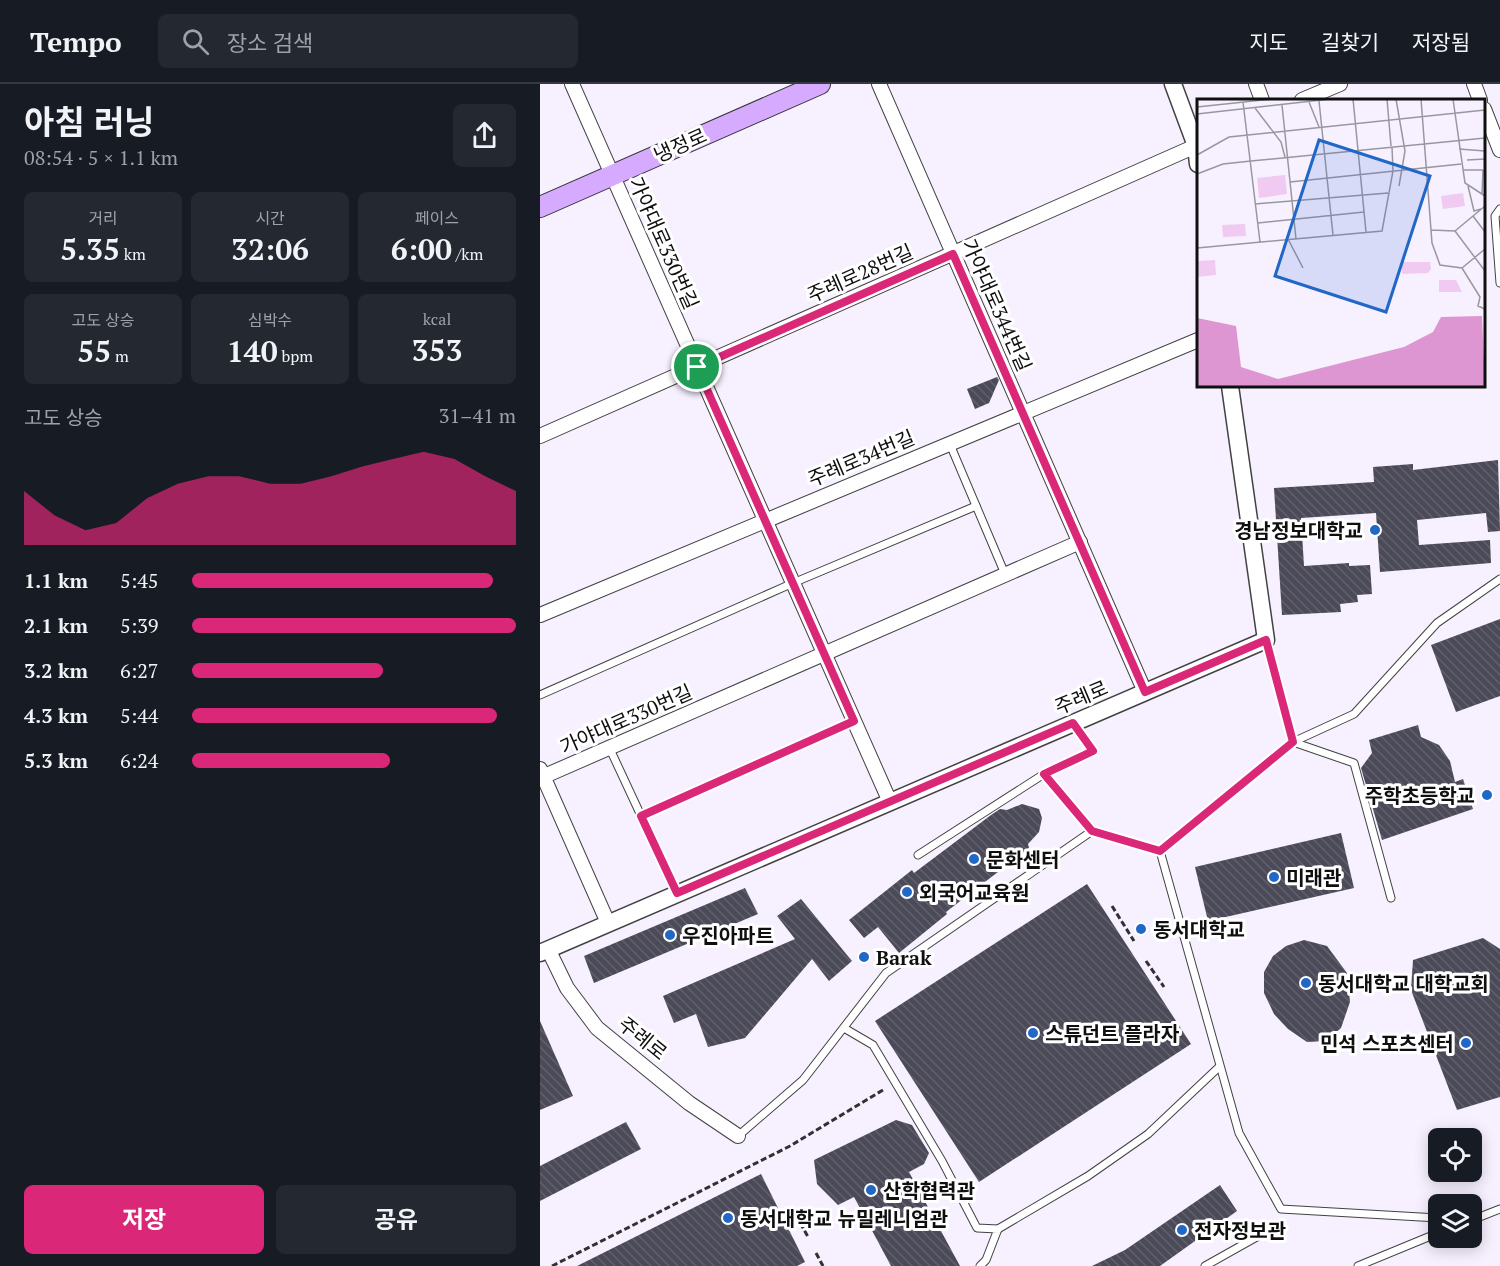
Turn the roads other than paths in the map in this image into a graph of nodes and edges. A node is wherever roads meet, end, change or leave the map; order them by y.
1 (572, 84) edge
2 (820, 84) edge
3 (879, 84) edge
4 (1173, 84) edge
5 (1256, 84) edge
6 (1340, 84) edge
7 (1474, 84) edge
8 (1262, 99) edge
9 (1304, 99) edge
10 (1480, 99) edge
11 (1485, 112) edge
12 (1197, 145) edge
13 (1500, 150) edge
14 (612, 175) junction
15 (540, 207) edge
16 (1500, 209) edge
17 (953, 254) junction
18 (1500, 283) edge
19 (1197, 340) edge
20 (697, 367) junction
21 (1230, 387) edge
22 (1022, 411) junction
23 (540, 436) edge
24 (949, 442) junction
25 (976, 506) junction
26 (765, 520) junction
27 (1080, 542) junction
28 (1005, 574) junction
29 (1500, 579) edge
30 (793, 583) junction
31 (540, 615) edge
32 (1266, 640) junction
33 (824, 654) junction
34 (1145, 692) junction
35 (540, 695) edge
36 (854, 721) junction
37 (1073, 723) junction
38 (1293, 742) junction
39 (609, 747) junction
40 (541, 774) edge
41 (1044, 774) junction
42 (890, 802) junction
43 (641, 816) junction
44 (1092, 831) junction
45 (1160, 851) junction
46 (918, 855) dead end
47 (677, 893) junction
48 (1391, 898) dead end
49 (608, 923) junction
50 (544, 951) edge
51 (844, 1028) junction
52 (1219, 1066) junction
53 (738, 1136) joint
54 (1500, 1209) edge
55 (1482, 1216) edge
56 (1428, 1217) edge
57 (998, 1229) junction
58 (1262, 1234) dead end
59 (1428, 1237) edge
60 (980, 1266) edge
61 (1205, 1266) edge
62 (1358, 1266) edge

1 - 14 street, 가야대로330번길
2 - 14 main road, 냉정로
3 - 17 street, 가야대로344번길
4 - 12 street
5 - 8 street
6 - 9 street
7 - 10 street
11 - 13 street
12 - 17 street, 주례로28번길
14 - 15 main road, 냉정로
14 - 20 street, 가야대로330번길
16 - 18 lane
17 - 20 street, 주례로28번길
17 - 22 street, 가야대로344번길
19 - 22 street, 주례로34번길
20 - 23 street, 주례로28번길
20 - 26 street, 가야대로330번길
21 - 32 street
22 - 24 street, 주례로34번길
22 - 27 street, 가야대로344번길
24 - 25 lane
24 - 26 street, 주례로34번길
25 - 28 lane
25 - 30 lane
26 - 30 street, 가야대로330번길
26 - 31 street, 주례로34번길
27 - 28 street
27 - 34 street, 가야대로344번길
28 - 33 street
29 - 38 lane
30 - 33 street, 가야대로330번길
30 - 35 lane
32 - 34 street, 주례로
32 - 38 lane
33 - 36 street, 가야대로330번길
33 - 39 street, 가야대로330번길
34 - 37 street, 주례로
36 - 42 street, 가야대로330번길
36 - 43 lane
37 - 41 lane
37 - 42 street, 주례로
38 - 45 lane
38 - 48 lane
39 - 40 street, 가야대로330번길
39 - 43 lane
40 - 49 street
41 - 44 lane
41 - 46 lane
42 - 47 street, 주례로
43 - 47 lane
44 - 45 lane
44 - 51 lane
45 - 52 lane
47 - 49 street, 주례로
49 - 50 street, 주례로
50 - 53 street, 주례로
51 - 53 lane
51 - 57 lane
52 - 56 lane
52 - 57 lane
54 - 55 lane
57 - 60 lane
58 - 61 lane
59 - 62 lane

